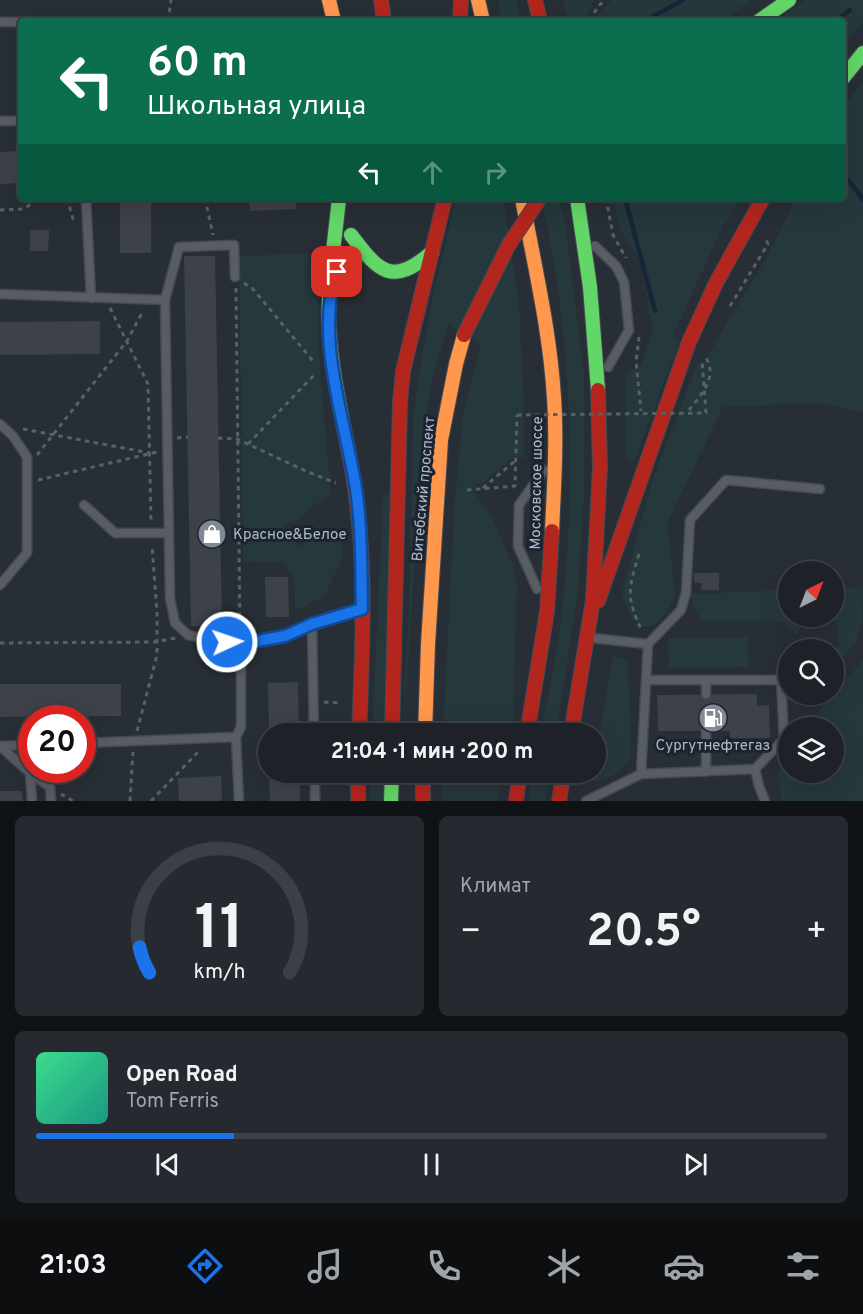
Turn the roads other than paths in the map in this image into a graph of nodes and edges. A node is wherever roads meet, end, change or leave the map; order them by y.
1 (329, 0) edge
2 (381, 0) edge
3 (461, 0) edge
4 (478, 0) edge
5 (535, 0) edge
6 (789, 0) edge
7 (333, 18) edge
8 (384, 18) edge
9 (460, 18) edge
10 (482, 18) edge
11 (539, 18) edge
12 (763, 18) edge
13 (0, 22) edge
14 (18, 22) edge
15 (863, 53) edge
16 (846, 74) edge
17 (0, 121) edge
18 (18, 121) edge
19 (86, 201) edge
20 (339, 201) edge
21 (444, 201) edge
22 (523, 201) edge
23 (538, 201) edge
24 (578, 201) edge
25 (761, 201) edge
26 (584, 235) junction
27 (432, 252) junction
28 (236, 276) road end
29 (330, 290) junction
30 (0, 294) edge
31 (91, 298) junction
32 (165, 300) junction
33 (600, 380) junction
34 (0, 424) edge
35 (556, 453) junction
36 (820, 489) dead end
37 (84, 506) dead end
38 (169, 533) junction
39 (0, 585) edge
40 (362, 609) junction
41 (547, 611) junction
42 (312, 624) junction
43 (589, 631) junction
44 (241, 644) junction
45 (648, 644) junction
46 (646, 680) junction
47 (706, 680) junction
48 (706, 694) dead end
49 (314, 723) edge
50 (359, 723) edge
51 (392, 723) edge
52 (425, 723) edge
53 (529, 723) edge
54 (573, 723) edge
55 (706, 731) dead end
56 (236, 737) junction
57 (96, 742) edge
58 (18, 745) edge
59 (0, 746) edge
60 (18, 762) edge
61 (755, 769) junction
62 (706, 772) junction
63 (641, 774) junction
64 (31, 783) edge
65 (44, 783) edge
66 (315, 783) edge
67 (358, 783) edge
68 (392, 783) edge
69 (423, 783) edge
70 (518, 783) edge
71 (562, 783) edge
72 (32, 801) edge
73 (51, 801) edge
74 (239, 801) edge
75 (315, 801) edge
76 (358, 801) edge
77 (391, 801) edge
78 (422, 801) edge
79 (516, 801) edge
80 (559, 801) edge
81 (586, 801) edge
82 (765, 801) edge

1 - 7 main road
2 - 8 main road
3 - 9 main road
4 - 10 main road
5 - 11 main road
6 - 12 main road
13 - 14 lane
15 - 16 main road
17 - 18 lane
19 - 31 lane
20 - 29 main road
21 - 27 main road
22 - 35 main road, Московское шоссе
23 - 52 main road, Витебский проспект, bridge
24 - 26 main road
25 - 43 main road
26 - 33 main road
26 - 33 lane
27 - 29 main road
27 - 51 main road
28 - 32 lane
29 - 40 main road
30 - 31 lane
31 - 32 lane
32 - 38 lane
33 - 43 main road
34 - 39 lane
35 - 41 main road, Московское шоссе
35 - 41 lane
36 - 45 lane
37 - 38 lane
38 - 44 lane
40 - 42 lane
40 - 50 main road
41 - 53 main road, Московское шоссе
42 - 44 lane
42 - 49 lane
43 - 45 lane
43 - 54 main road
44 - 56 lane
45 - 46 lane
46 - 47 lane
46 - 63 lane
47 - 48 lane
47 - 61 lane
55 - 62 lane
56 - 57 lane
56 - 74 lane
58 - 59 lane
59 - 60 lane
61 - 62 lane
61 - 82 lane
62 - 63 lane
63 - 81 lane
64 - 72 lane
65 - 73 lane
66 - 75 lane
67 - 76 main road
68 - 77 main road
69 - 78 main road
70 - 79 main road
71 - 80 main road

